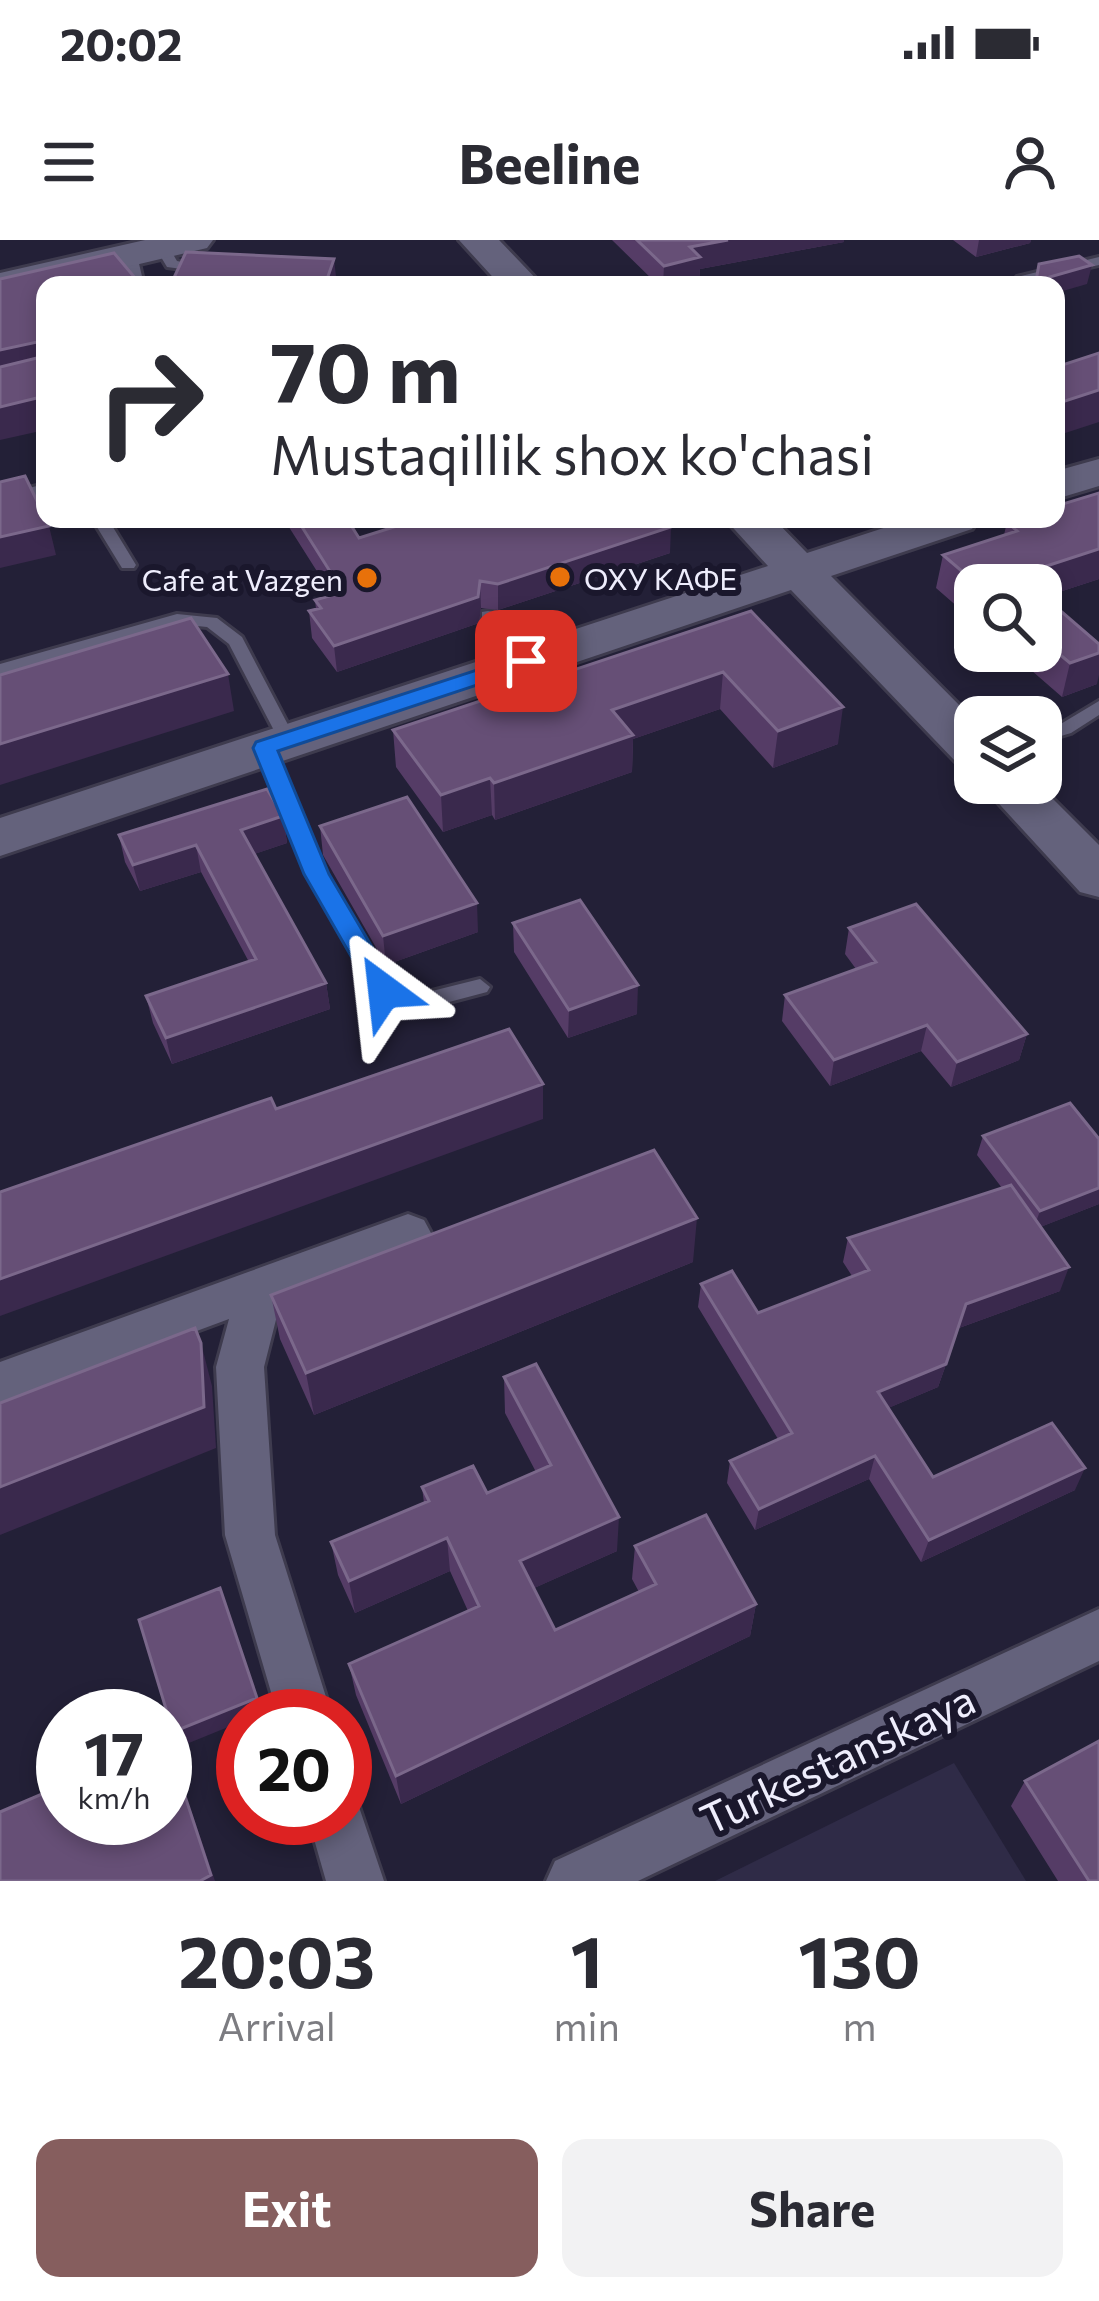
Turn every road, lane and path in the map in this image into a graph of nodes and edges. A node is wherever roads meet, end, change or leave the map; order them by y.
1 (478, 240) edge
2 (158, 256) edge
3 (1099, 261) edge
4 (0, 265) edge
5 (49, 276) edge
6 (512, 276) edge
7 (1029, 276) edge
8 (36, 278) edge
9 (0, 285) edge
10 (1099, 472) edge
11 (1065, 483) edge
12 (36, 491) edge
13 (0, 500) edge
14 (105, 528) edge
15 (757, 528) edge
16 (929, 528) edge
17 (128, 565) dead end
18 (799, 571) junction
19 (488, 616) dead end
20 (526, 661) junction
21 (0, 670) edge
22 (1099, 706) edge
23 (954, 730) edge
24 (1062, 730) edge
25 (276, 744) junction
26 (1027, 804) edge
27 (0, 837) edge
28 (1099, 878) edge
29 (480, 987) dead end
30 (408, 1233) dead end
31 (261, 1287) junction
32 (0, 1383) edge
33 (1099, 1634) edge
34 (297, 1689) edge
35 (345, 1845) edge
36 (356, 1881) edge
37 (575, 1881) edge

1 - 6 main road
2 - 4 main road
2 - 5 main road
3 - 7 lane
8 - 9 main road
10 - 11 main road
12 - 13 lane
14 - 17 lane
15 - 18 main road
16 - 18 main road
18 - 20 main road
18 - 23 main road
19 - 20 lane
20 - 25 main road
21 - 25 lane
22 - 24 lane
25 - 27 main road
25 - 29 lane
26 - 28 main road
30 - 31 street
31 - 32 street
31 - 34 street
33 - 37 street, Turkestanskaya
35 - 36 street

